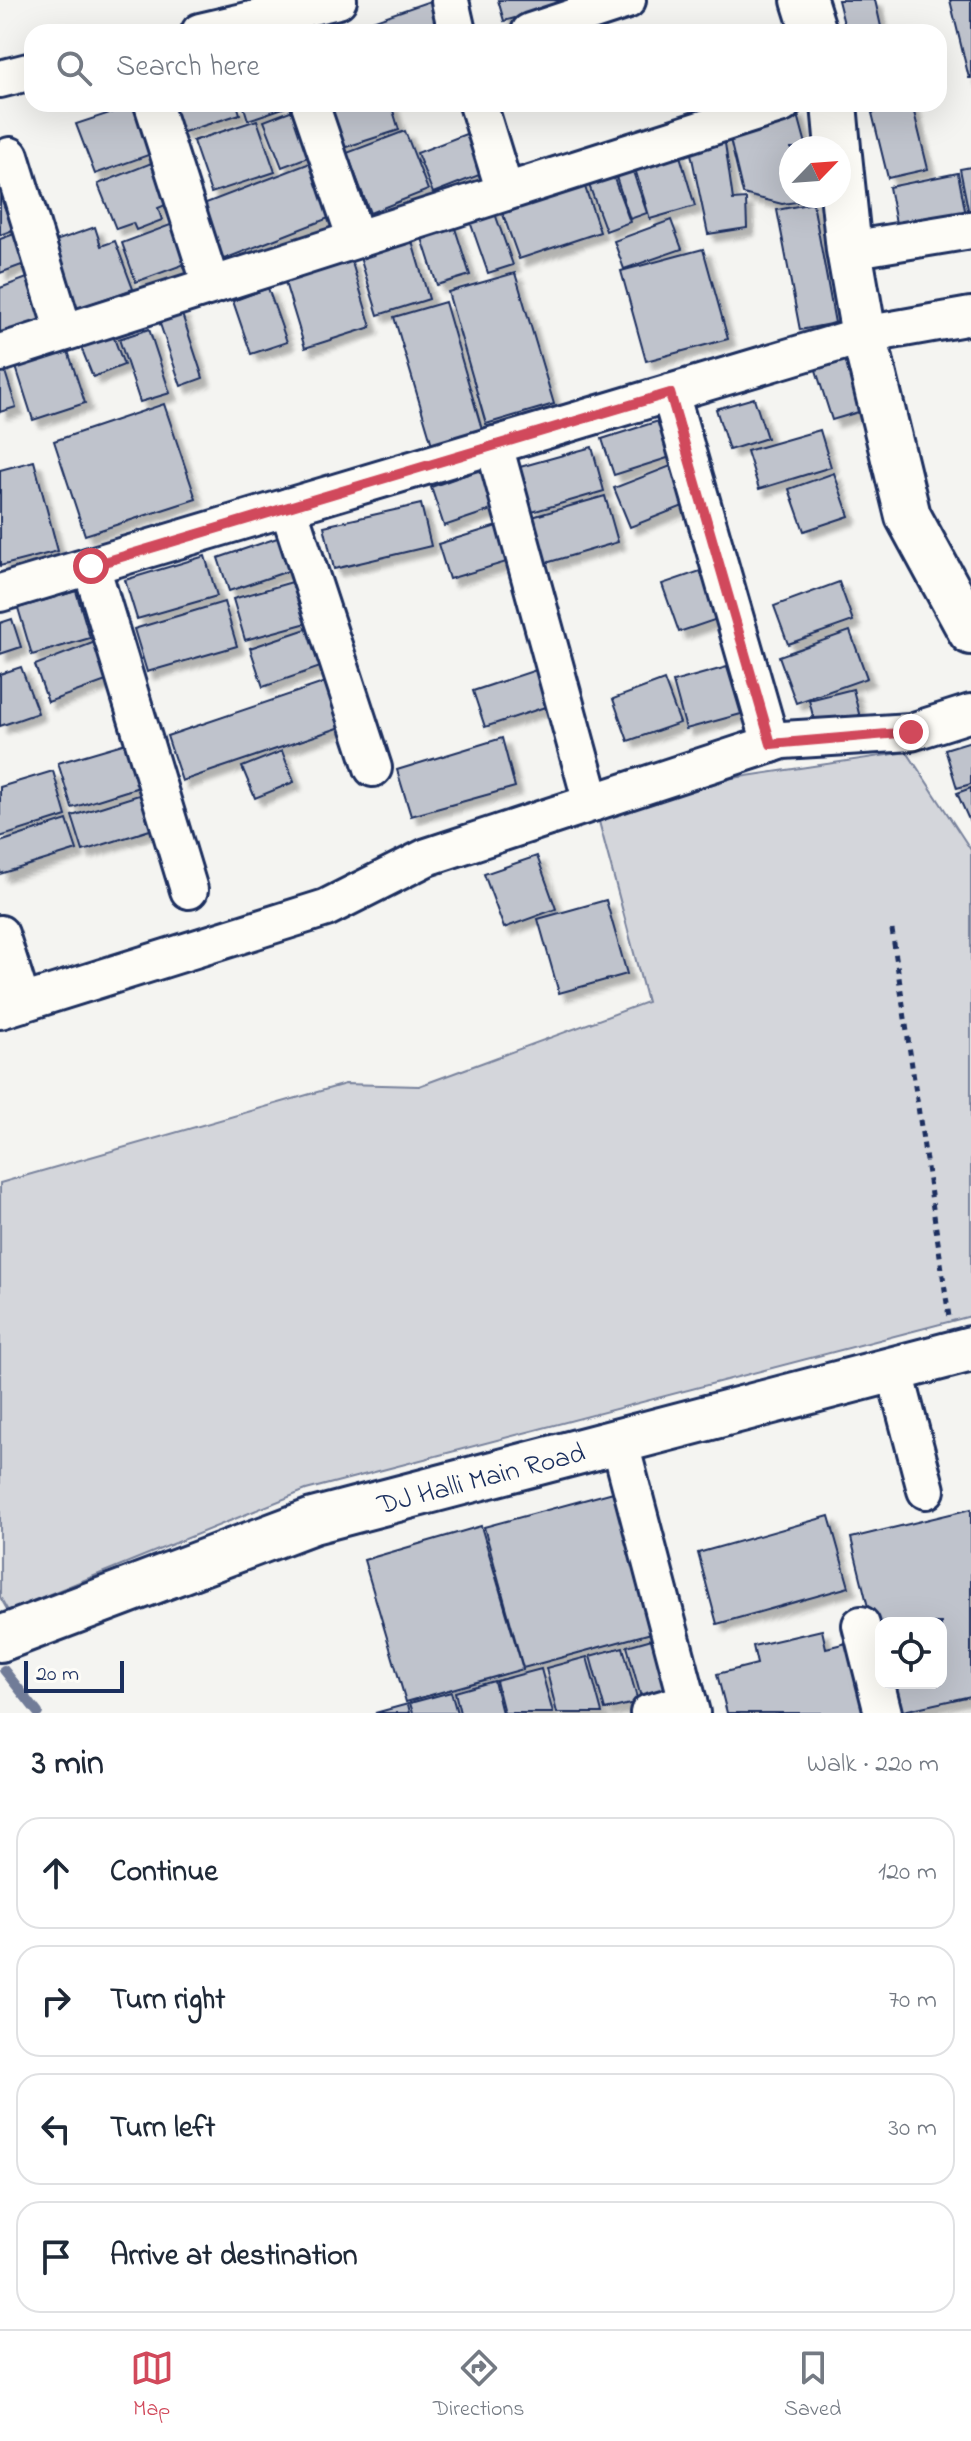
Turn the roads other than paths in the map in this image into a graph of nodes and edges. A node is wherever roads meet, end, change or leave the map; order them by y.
1 (338, 0) edge
2 (627, 0) edge
3 (804, 0) edge
4 (234, 24) edge
5 (554, 24) edge
6 (812, 24) edge
7 (24, 73) edge
8 (0, 79) edge
9 (156, 112) edge
10 (313, 112) edge
11 (480, 112) edge
12 (757, 112) edge
13 (835, 112) edge
14 (837, 136) edge
15 (10, 156) dead end
16 (505, 192) junction
17 (845, 208) edge
18 (971, 230) edge
19 (356, 239) junction
20 (849, 250) junction
21 (211, 285) junction
22 (971, 316) edge
23 (64, 332) junction
24 (864, 335) junction
25 (0, 353) edge
26 (670, 393) junction
27 (494, 445) junction
28 (288, 507) junction
29 (91, 566) junction
30 (0, 593) edge
31 (969, 623) edge
32 (971, 713) edge
33 (771, 744) junction
34 (373, 768) dead end
35 (592, 803) junction
36 (189, 890) dead end
37 (0, 934) edge
38 (11, 1006) edge
39 (963, 1351) edge
40 (894, 1368) junction
41 (619, 1440) junction
42 (926, 1490) dead end
43 (861, 1625) dead end
44 (0, 1639) edge
45 (690, 1707) edge
46 (649, 1713) edge
47 (883, 1713) edge

1 - 4 street
2 - 5 street
3 - 6 street
7 - 8 street
9 - 21 street
10 - 19 street
11 - 16 street
12 - 16 street
13 - 14 street
15 - 23 street
16 - 19 street
17 - 20 street
18 - 20 street
19 - 21 street
20 - 24 street
21 - 23 street
22 - 24 street
23 - 25 street
24 - 26 street
24 - 31 street
26 - 27 street
26 - 33 street
27 - 28 street
27 - 35 street
28 - 29 street
28 - 34 street
29 - 30 street
29 - 36 street
32 - 33 street
33 - 35 street
35 - 38 street
37 - 38 street
39 - 40 street, DJ Halli Main Road
40 - 41 street, DJ Halli Main Road
40 - 42 street
41 - 44 street, DJ Halli Main Road
41 - 45 street
43 - 47 street
45 - 46 street

